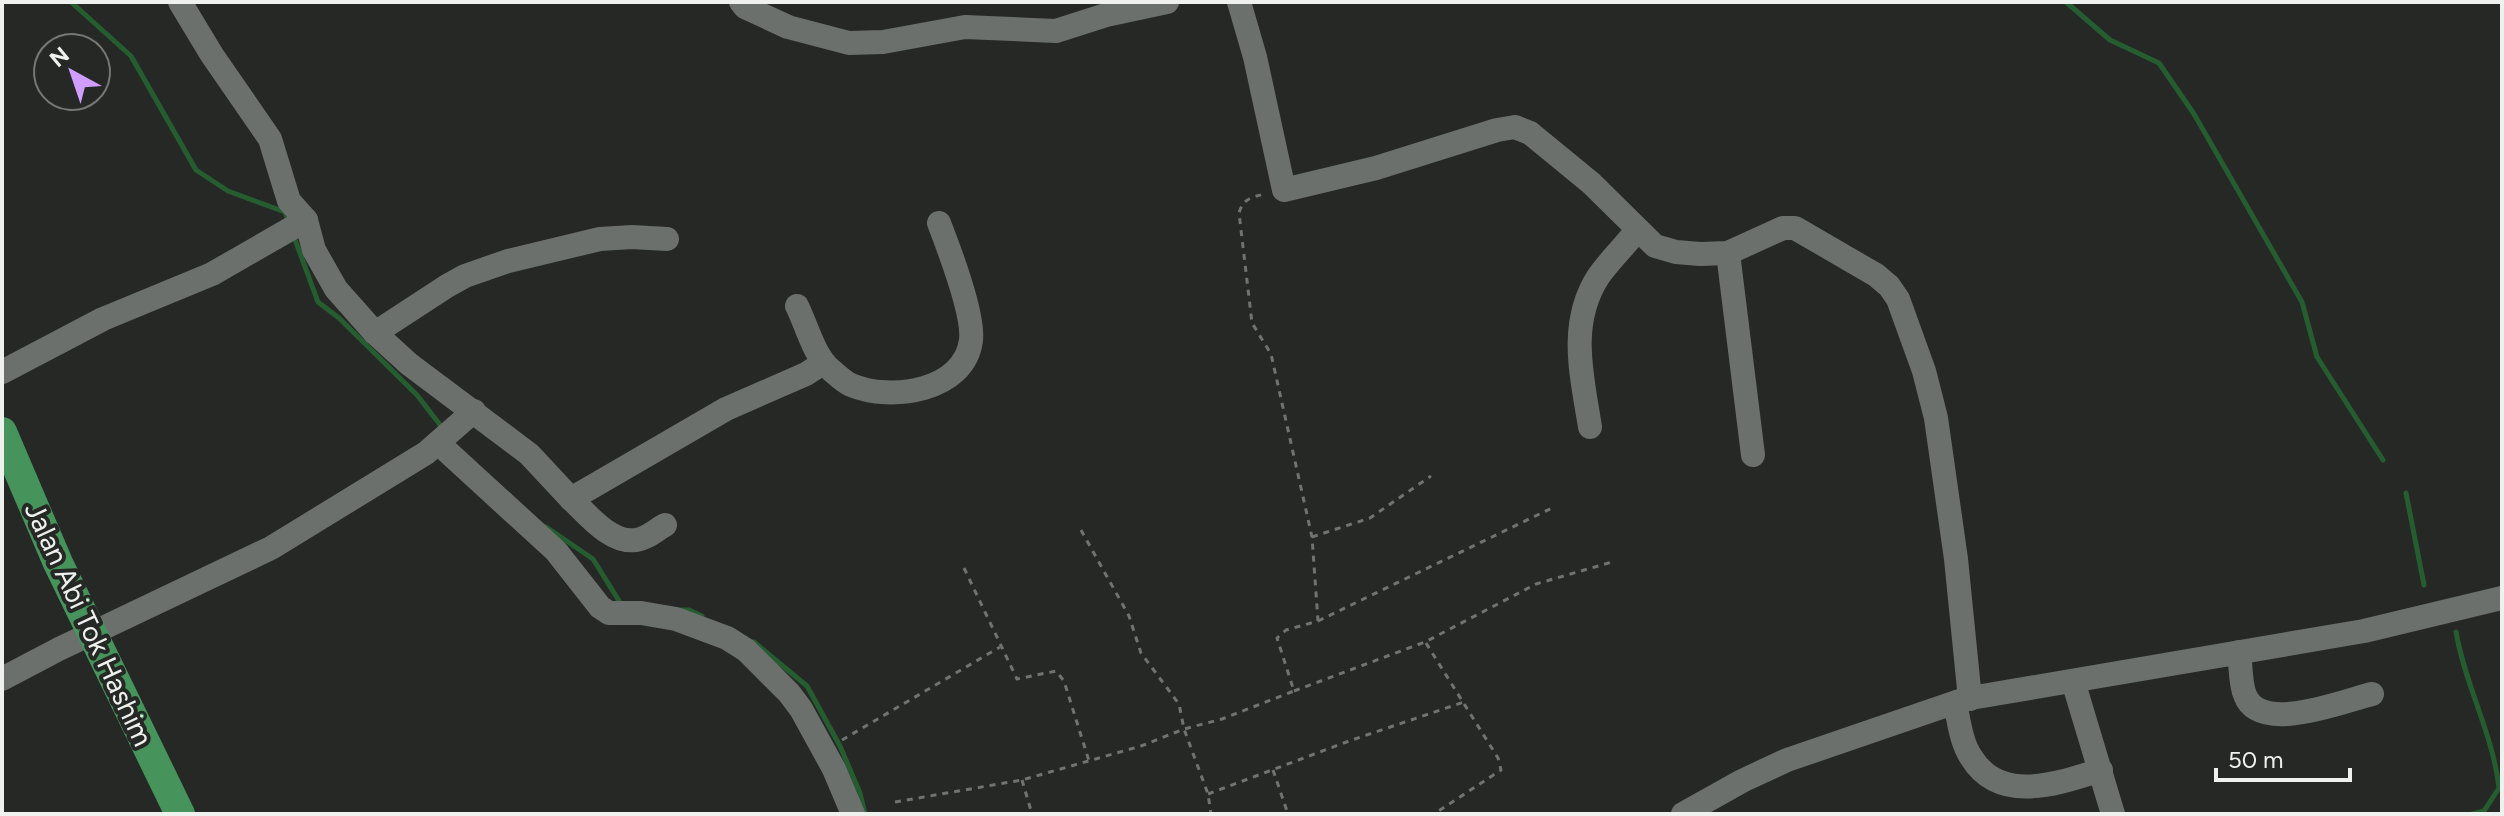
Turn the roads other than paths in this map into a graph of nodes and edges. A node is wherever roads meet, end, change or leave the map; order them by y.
1 (180, 2) edge
2 (741, 2) edge
3 (1167, 2) edge
4 (1239, 2) edge
5 (939, 223) dead end
6 (294, 227) junction
7 (1637, 230) junction
8 (667, 239) dead end
9 (1728, 253) junction
10 (797, 306) dead end
11 (375, 333) junction
12 (823, 363) junction
13 (2, 372) edge
14 (471, 414) junction
15 (1590, 427) dead end
16 (2, 432) edge
17 (441, 440) junction
18 (1753, 455) dead end
19 (571, 499) junction
20 (665, 525) dead end
21 (2502, 598) edge
22 (94, 633) junction
23 (2239, 652) junction
24 (2, 679) edge
25 (2073, 681) junction
26 (2372, 694) dead end
27 (1962, 701) junction
28 (2101, 770) junction
29 (180, 814) edge
30 (853, 814) edge
31 (1683, 814) edge
32 (2113, 814) edge

1 - 6 street
2 - 3 street
4 - 7 street
5 - 12 street
6 - 11 street
6 - 13 street
7 - 9 street
7 - 15 street
8 - 11 street
9 - 18 street
9 - 27 street
10 - 12 street
11 - 14 street
12 - 19 street
14 - 17 street
14 - 19 street
16 - 22 main road, Jalan Abi Tok Hashim
17 - 22 street
17 - 30 street
19 - 20 street
21 - 23 street
22 - 24 street
22 - 29 main road, Jalan Abi Tok Hashim
23 - 25 street
23 - 26 street
25 - 27 street
25 - 28 street
27 - 28 street
27 - 31 street
28 - 32 street

